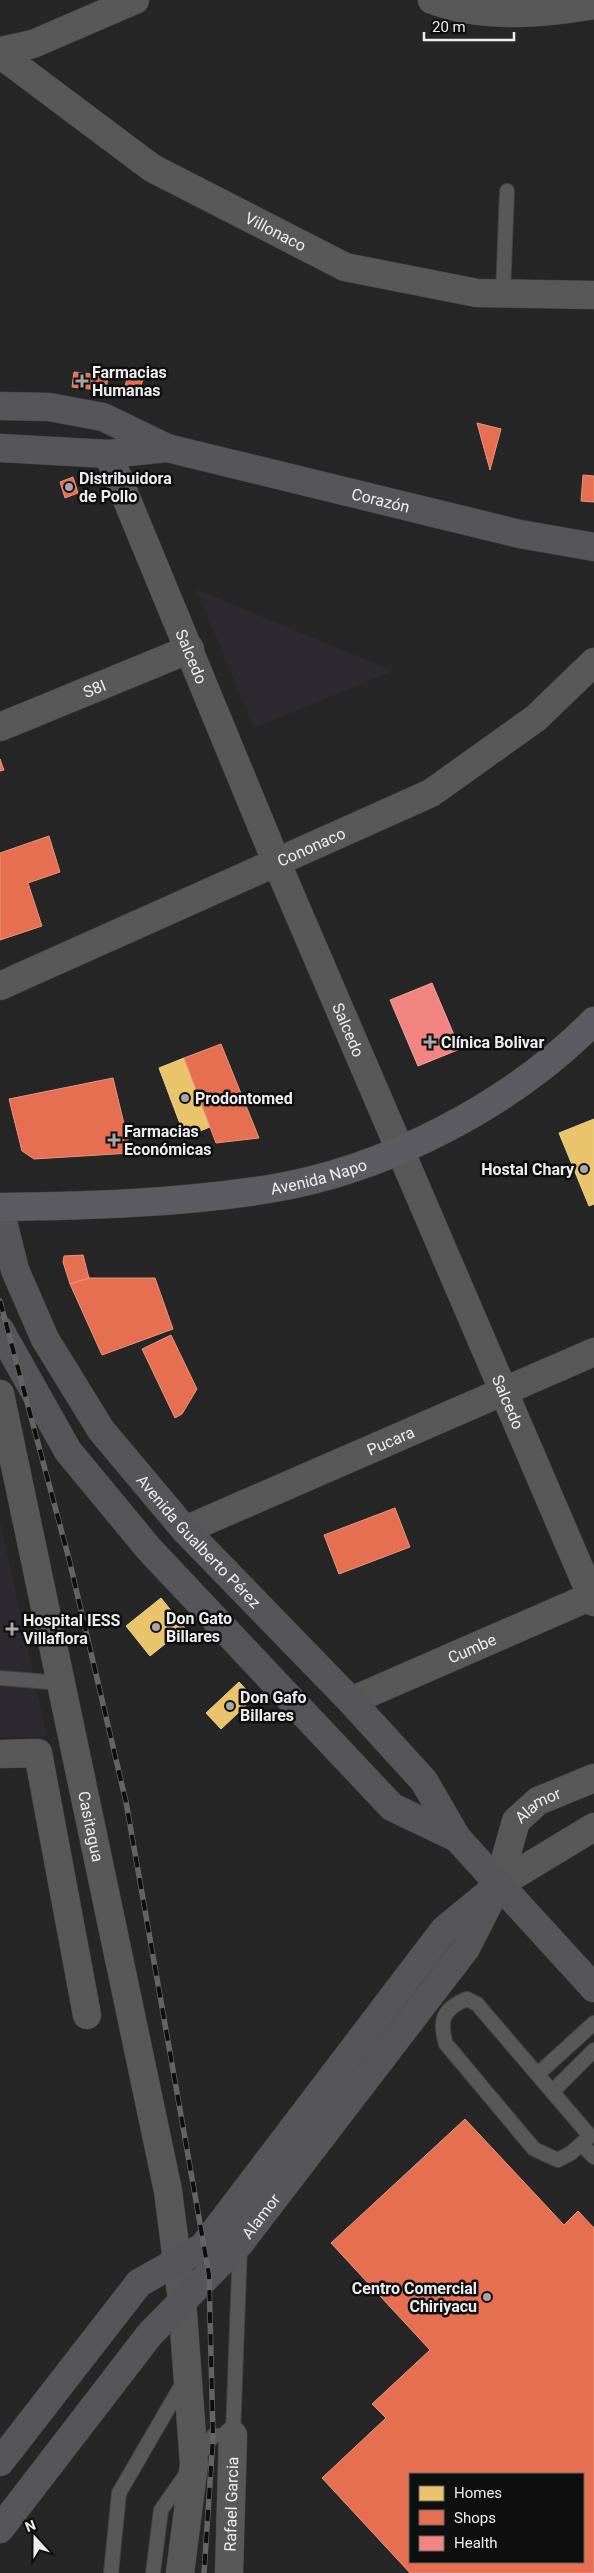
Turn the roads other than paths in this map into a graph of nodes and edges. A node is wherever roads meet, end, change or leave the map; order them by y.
1 (135, 0) edge
2 (432, 0) edge
3 (594, 5) edge
4 (0, 52) edge
5 (507, 191) dead end
6 (503, 293) junction
7 (594, 295) edge
8 (0, 406) edge
9 (0, 448) edge
10 (167, 448) junction
11 (108, 454) junction
12 (594, 547) edge
13 (190, 649) junction
14 (594, 662) edge
15 (0, 727) edge
16 (276, 861) junction
17 (0, 986) edge
18 (594, 1021) edge
19 (400, 1150) junction
20 (0, 1208) edge
21 (0, 1330) edge
22 (594, 1352) edge
23 (504, 1391) junction
24 (0, 1394) edge
25 (185, 1530) junction
26 (593, 1598) edge
27 (0, 1678) edge
28 (61, 1683) junction
29 (351, 1701) junction
30 (0, 1754) edge
31 (594, 1778) edge
32 (594, 1827) edge
33 (457, 1838) junction
34 (594, 1846) edge
35 (498, 1885) junction
36 (594, 1988) edge
37 (87, 2015) dead end
38 (594, 2023) edge
39 (594, 2050) edge
40 (538, 2074) junction
41 (553, 2091) junction
42 (581, 2144) junction
43 (594, 2157) edge
44 (240, 2243) junction
45 (178, 2260) junction
46 (182, 2300) junction
47 (187, 2376) junction
48 (233, 2435) junction
49 (0, 2462) edge
50 (194, 2464) junction
51 (0, 2529) edge
52 (111, 2573) edge
53 (153, 2573) edge
54 (180, 2573) edge
55 (230, 2573) edge

1 - 4 street
2 - 3 street
4 - 6 street, Villonaco
5 - 6 lane
6 - 7 street, Villonaco
8 - 10 main road, Corazón
9 - 11 main road, Corazón
10 - 11 main road, Corazón
10 - 12 main road, Corazón
11 - 13 street, Salcedo
13 - 15 street, S8I
13 - 16 street, Salcedo
14 - 16 street, Cononaco
16 - 17 street, Cononaco
16 - 19 street, Salcedo
18 - 19 main road, Avenida Napo
19 - 20 main road, Avenida Napo
19 - 23 street, Salcedo
20 - 25 main road, Avenida Gualberto Pérez
21 - 33 main road, Avenida Gualberto Pérez
22 - 23 street, Pucara
23 - 25 street, Pucara
23 - 26 street, Salcedo
24 - 28 street, Casitagua
25 - 29 main road, Avenida Gualberto Pérez
26 - 29 street, Cumbe
27 - 28 lane
28 - 45 street, Casitagua
29 - 33 main road, Avenida Gualberto Pérez
30 - 37 street
31 - 35 street, Alamor
32 - 35 street
33 - 35 main road, Avenida Gualberto Pérez
34 - 35 street
35 - 36 main road, Avenida Gualberto Pérez
35 - 44 main road, Alamor
35 - 45 main road, Alamor
38 - 40 lane
39 - 41 lane
40 - 41 lane
40 - 42 lane
41 - 42 lane
42 - 43 lane
44 - 46 main road, Alamor
44 - 48 lane
45 - 46 street, Casitagua
45 - 49 main road, Alamor
46 - 47 street, Casitagua
46 - 51 main road, Alamor
47 - 50 street, Casitagua
47 - 52 lane
48 - 50 lane
48 - 55 street, Rafael Garcia
50 - 53 lane
50 - 54 street, Casitagua

